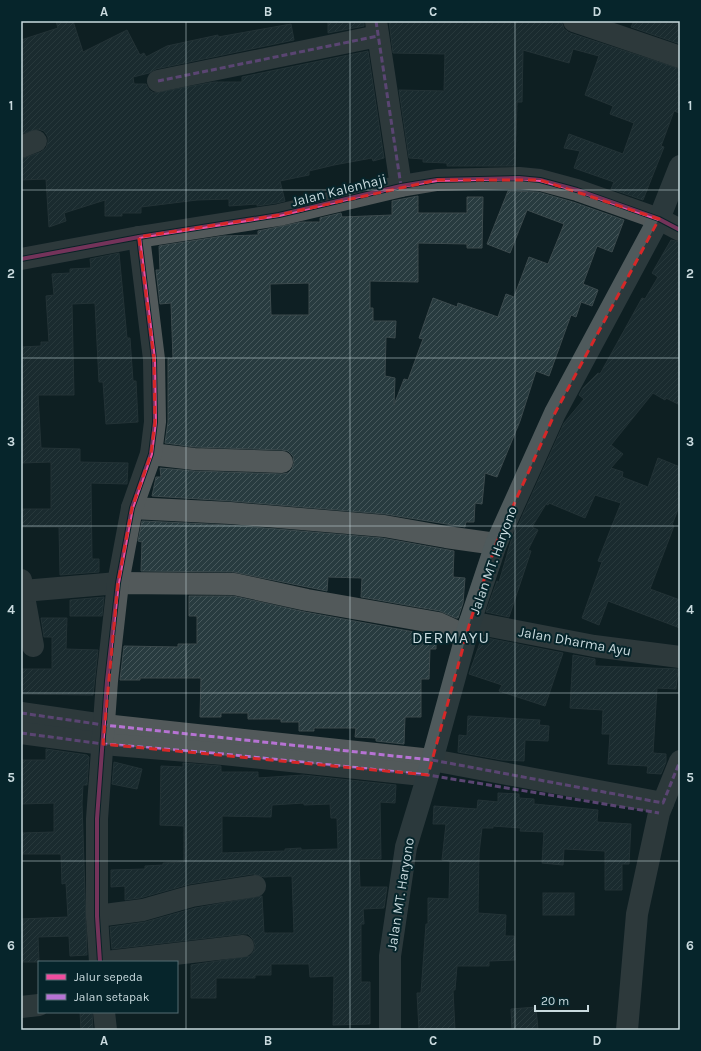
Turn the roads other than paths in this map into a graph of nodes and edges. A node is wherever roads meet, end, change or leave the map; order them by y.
1 (574, 21) edge
2 (377, 29) edge
3 (680, 57) edge
4 (158, 80) dead end
5 (680, 166) edge
6 (401, 186) junction
7 (659, 219) junction
8 (680, 230) edge
9 (139, 237) junction
10 (21, 259) edge
11 (152, 454) junction
12 (282, 462) dead end
13 (132, 508) junction
14 (496, 544) junction
15 (118, 583) junction
16 (22, 585) edge
17 (468, 629) junction
18 (33, 646) dead end
19 (680, 657) edge
20 (21, 713) edge
21 (21, 733) edge
22 (104, 735) junction
23 (680, 761) edge
24 (430, 768) junction
25 (661, 808) junction
26 (255, 886) dead end
27 (97, 916) junction
28 (243, 946) dead end
29 (100, 961) edge
30 (115, 961) edge
31 (38, 1005) edge
32 (21, 1007) edge
33 (104, 1013) edge
34 (106, 1030) edge
35 (390, 1030) edge
36 (627, 1030) edge

1 - 3 street
2 - 4 street
2 - 6 street
5 - 7 main road, Jalan MT. Haryono
6 - 7 street, Jalan Kalenhaji
6 - 9 street, Jalan Kalenhaji
7 - 8 street, Jalan Kalenhaji
7 - 14 main road, Jalan MT. Haryono
9 - 10 street, Jalan Kalenhaji
9 - 11 street
11 - 12 street
11 - 13 street
13 - 14 street
13 - 15 street
14 - 17 main road, Jalan MT. Haryono
15 - 16 street, Jalan Dharma Ayu
15 - 17 street, Jalan Dharma Ayu
15 - 22 street
16 - 18 street
17 - 19 street, Jalan Dharma Ayu
17 - 24 main road, Jalan MT. Haryono
20 - 22 street
21 - 22 street
22 - 24 street
22 - 27 street
23 - 25 street
24 - 25 street
24 - 35 main road, Jalan MT. Haryono
25 - 36 street
26 - 27 street
27 - 29 street
28 - 30 street
31 - 32 street
33 - 34 street

